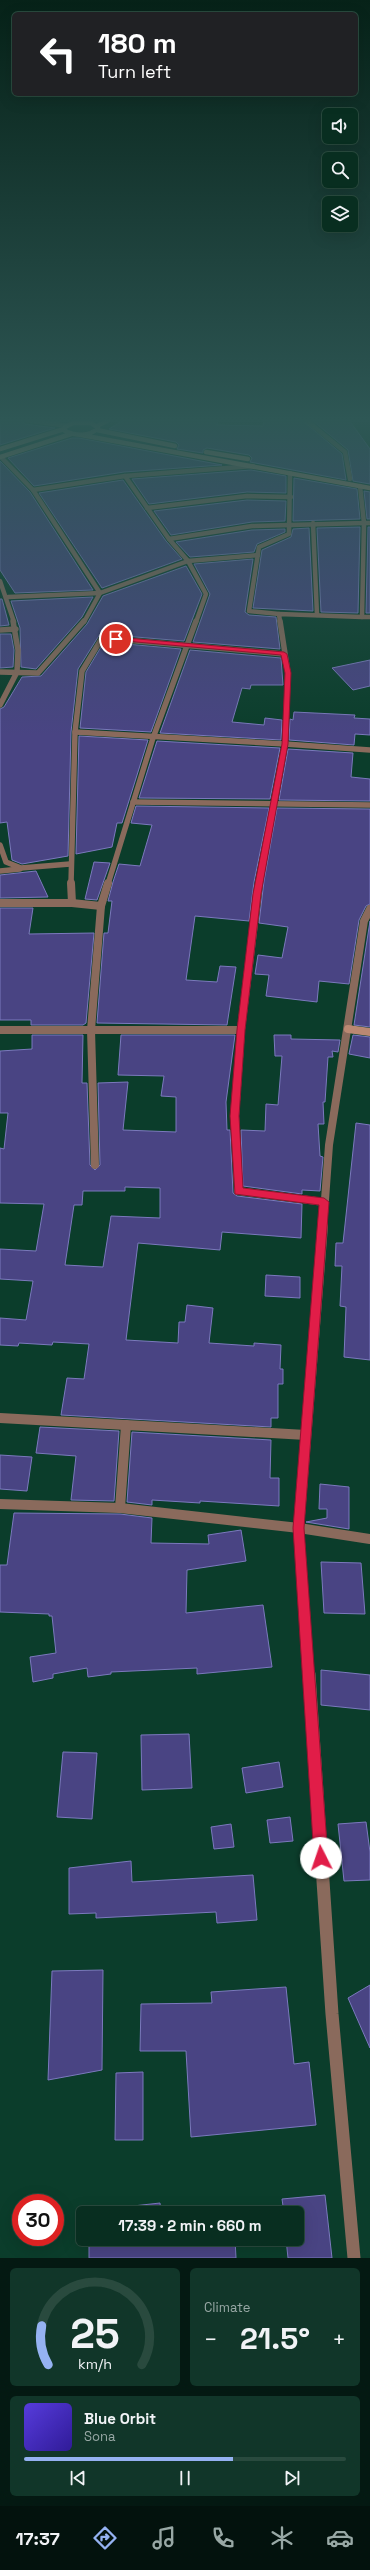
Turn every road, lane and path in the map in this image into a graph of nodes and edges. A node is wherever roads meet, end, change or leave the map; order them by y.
1 (56, 525) edge
2 (159, 525) edge
3 (264, 525) edge
4 (290, 525) edge
5 (313, 525) edge
6 (364, 525) edge
7 (169, 539) junction
8 (258, 555) junction
9 (188, 561) junction
10 (363, 565) junction
11 (370, 565) edge
12 (0, 581) edge
13 (100, 593) junction
14 (8, 597) junction
15 (279, 614) junction
16 (317, 615) junction
17 (362, 617) junction
18 (370, 617) edge
19 (16, 629) junction
20 (0, 630) edge
21 (187, 644) junction
22 (284, 654) junction
23 (0, 672) edge
24 (18, 673) junction
25 (0, 705) edge
26 (75, 732) junction
27 (153, 738) junction
28 (285, 744) junction
29 (370, 750) edge
30 (133, 802) junction
31 (272, 805) junction
32 (370, 805) edge
33 (0, 845) edge
34 (70, 864) junction
35 (21, 868) junction
36 (0, 871) edge
37 (0, 903) edge
38 (72, 903) junction
39 (101, 906) junction
40 (370, 909) edge
41 (348, 1029) junction
42 (0, 1030) edge
43 (91, 1030) junction
44 (241, 1030) junction
45 (370, 1032) edge
46 (95, 1165) dead end
47 (324, 1202) junction
48 (0, 1418) edge
49 (126, 1425) junction
50 (306, 1435) junction
51 (0, 1504) edge
52 (120, 1508) junction
53 (299, 1528) junction
54 (370, 1540) edge
55 (354, 2258) edge

1 - 13 street
2 - 7 street
3 - 7 street
4 - 8 street
5 - 16 street
6 - 10 street
7 - 9 street
8 - 9 street
8 - 15 street
9 - 13 street
9 - 21 street
10 - 11 street
10 - 17 street
12 - 14 street
13 - 14 street
13 - 24 street
14 - 19 street
15 - 16 street
15 - 22 street
16 - 17 street
17 - 18 street
19 - 20 street
19 - 24 street
21 - 22 street
21 - 26 street
21 - 27 street
22 - 28 street
23 - 24 street
24 - 25 street
26 - 27 street
26 - 34 street
27 - 28 street
27 - 30 street
28 - 29 street
28 - 31 street
30 - 31 street
30 - 39 street
31 - 32 street
31 - 44 street
33 - 35 street
34 - 35 street
34 - 38 street
35 - 36 street
37 - 38 street
38 - 39 street
39 - 43 street
40 - 41 street
41 - 45 main road
41 - 47 street
42 - 43 street
43 - 44 street
43 - 46 street
44 - 47 street
47 - 50 street
48 - 49 street
49 - 50 street
49 - 52 street
50 - 53 street
51 - 52 street
52 - 53 street
53 - 54 street
53 - 55 street

